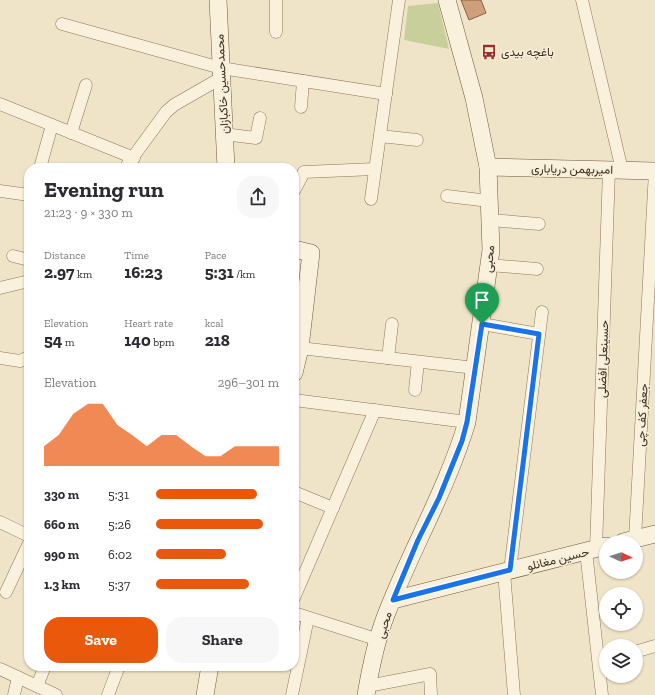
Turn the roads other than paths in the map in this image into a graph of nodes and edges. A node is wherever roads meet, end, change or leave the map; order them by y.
1 (218, 0) edge
2 (276, 0) edge
3 (399, 0) edge
4 (447, 0) edge
5 (582, 0) edge
6 (62, 24) dead end
7 (276, 32) dead end
8 (221, 73) junction
9 (303, 81) junction
10 (86, 85) dead end
11 (386, 94) junction
12 (0, 104) edge
13 (301, 107) dead end
14 (260, 118) dead end
15 (52, 125) junction
16 (71, 133) junction
17 (224, 134) junction
18 (380, 136) junction
19 (417, 140) dead end
20 (134, 158) junction
21 (41, 163) edge
22 (130, 163) edge
23 (226, 163) edge
24 (488, 167) junction
25 (376, 169) junction
26 (615, 170) junction
27 (655, 171) edge
28 (299, 181) edge
29 (0, 191) edge
30 (24, 194) edge
31 (447, 196) dead end
32 (371, 199) dead end
33 (489, 202) junction
34 (490, 220) junction
35 (539, 224) dead end
36 (299, 249) edge
37 (13, 256) dead end
38 (24, 259) edge
39 (489, 265) junction
40 (536, 269) dead end
41 (24, 282) edge
42 (0, 288) edge
43 (542, 312) dead end
44 (392, 324) dead end
45 (482, 324) junction
46 (539, 334) junction
47 (300, 348) junction
48 (299, 352) edge
49 (0, 358) edge
50 (388, 358) junction
51 (24, 359) edge
52 (418, 362) junction
53 (475, 368) junction
54 (415, 390) dead end
55 (299, 401) edge
56 (375, 410) junction
57 (467, 422) junction
58 (299, 494) edge
59 (333, 508) junction
60 (0, 522) edge
61 (24, 534) edge
62 (629, 535) edge
63 (655, 536) edge
64 (643, 538) edge
65 (596, 549) edge
66 (24, 554) edge
67 (507, 571) junction
68 (299, 586) edge
69 (6, 592) dead end
70 (393, 600) junction
71 (299, 615) edge
72 (308, 618) junction
73 (379, 640) junction
74 (655, 646) edge
75 (643, 650) edge
76 (299, 661) edge
77 (0, 669) edge
78 (43, 671) edge
79 (117, 671) edge
80 (209, 671) edge
81 (297, 671) edge
82 (18, 677) junction
83 (37, 686) junction
84 (367, 691) edge
85 (14, 695) edge
86 (56, 695) edge
87 (108, 695) edge
88 (205, 695) edge
89 (292, 695) edge
90 (431, 695) edge
91 (514, 695) edge
92 (602, 695) edge

1 - 8 street, محمدحسین خاکبازان
2 - 7 street
3 - 11 street
4 - 24 street, محبی
5 - 26 street, حسینعلی افضلی
6 - 8 street
8 - 9 street
8 - 17 street, محمدحسین خاکبازان
8 - 20 street
9 - 11 street
9 - 13 street
10 - 16 street
11 - 18 street
12 - 15 street
14 - 17 street
15 - 16 street
15 - 21 street
16 - 20 street
17 - 23 street, محمدحسین خاکبازان
18 - 19 street
18 - 25 street
20 - 22 street
24 - 26 street, امیربهمن دریاباری
24 - 33 street, محبی
25 - 28 street
25 - 32 street
26 - 27 street, امیربهمن دریاباری
26 - 65 street, حسینعلی افضلی
27 - 62 street, جعفر کف چی
29 - 30 street
31 - 33 street
33 - 34 street, محبی
34 - 35 street
34 - 39 street, محبی
36 - 47 street
37 - 38 street
39 - 40 street
39 - 45 street, محبی
41 - 42 street
43 - 46 street
44 - 50 street
45 - 46 street
45 - 53 street, محبی
46 - 67 street
47 - 48 street
47 - 50 street
49 - 51 street
50 - 52 street
52 - 53 street
52 - 54 street
53 - 57 street, محبی
55 - 56 street
56 - 57 street
56 - 59 street
57 - 70 street, محبی
58 - 59 street
59 - 68 street
60 - 61 street
63 - 64 street
65 - 67 street, حسین مغانلو
65 - 92 street, حسینعلی افضلی
66 - 69 street
67 - 70 street, حسین مغانلو
67 - 91 street
70 - 73 street, محبی
71 - 72 street
72 - 73 street
72 - 76 street
73 - 84 street, محبی
74 - 75 street
77 - 82 street
78 - 83 street
79 - 87 street
80 - 88 street
81 - 89 street
82 - 83 street
82 - 85 street
83 - 86 street
84 - 90 street

